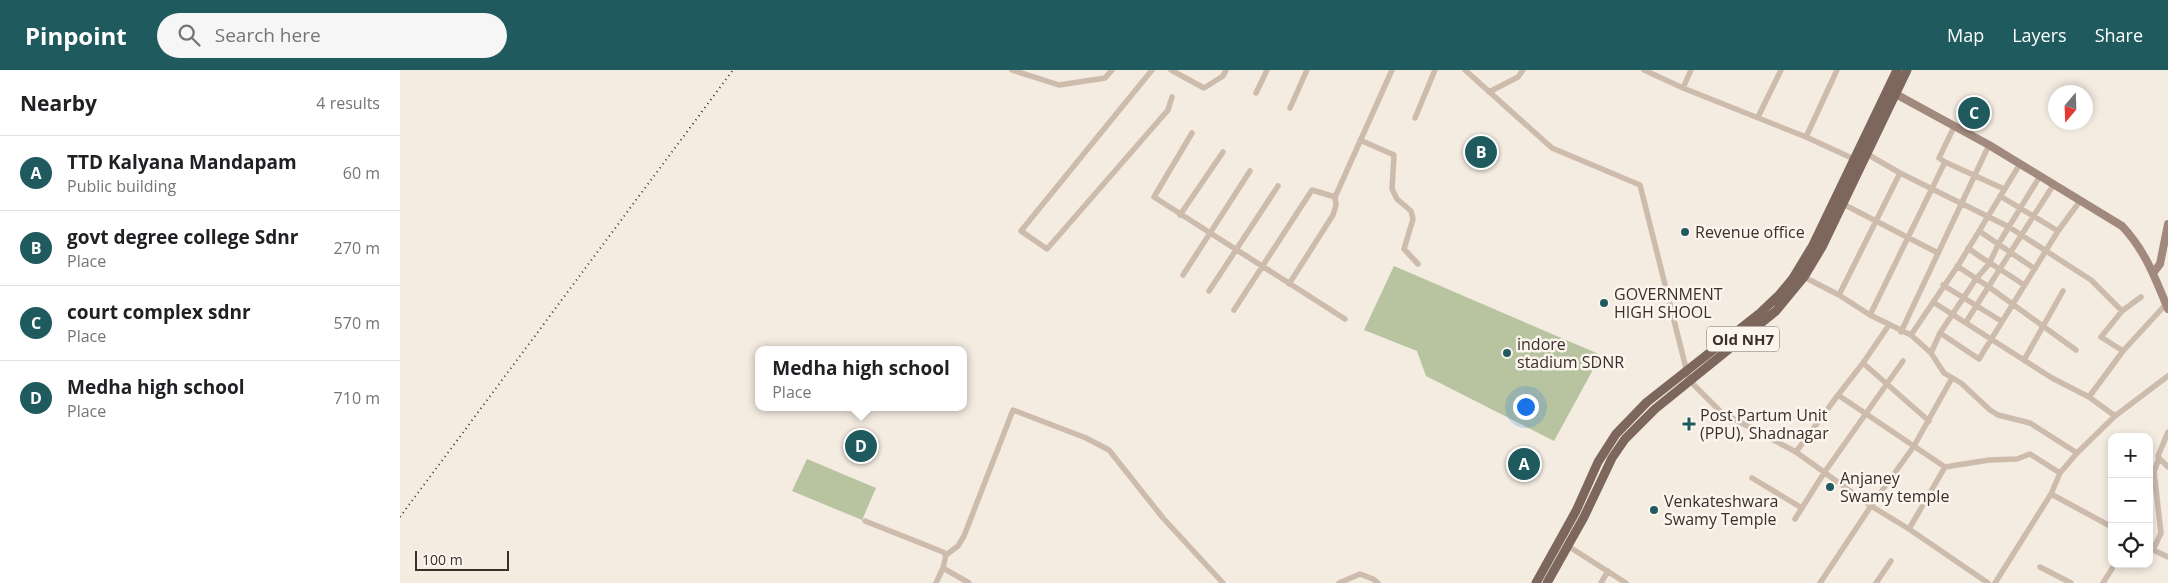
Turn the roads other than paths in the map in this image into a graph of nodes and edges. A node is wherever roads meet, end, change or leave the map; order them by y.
1 (1012, 70) edge
2 (1112, 70) edge
3 (1152, 70) edge
4 (1171, 70) edge
5 (1226, 70) edge
6 (1267, 70) edge
7 (1307, 70) edge
8 (1392, 70) edge
9 (1435, 70) edge
10 (1465, 70) edge
11 (1523, 70) edge
12 (1644, 70) edge
13 (1691, 70) edge
14 (1780, 70) edge
15 (1837, 70) edge
16 (1897, 70) edge
17 (1907, 70) edge
18 (1683, 88) junction
19 (1489, 92) junction
20 (1892, 92) junction
21 (1256, 93) dead end
22 (1172, 97) dead end
23 (1290, 108) dead end
24 (1758, 117) junction
25 (1415, 118) dead end
26 (1955, 125) junction
27 (1192, 133) dead end
28 (1806, 137) junction
29 (1360, 140) junction
30 (1989, 145) junction
31 (1223, 152) dead end
32 (1867, 154) junction
33 (1854, 159) junction
34 (1946, 162) junction
35 (2020, 164) junction
36 (1250, 171) dead end
37 (1900, 173) junction
38 (1974, 176) junction
39 (2040, 176) junction
40 (2054, 184) junction
41 (1278, 186) dead end
42 (1931, 188) junction
43 (2004, 189) junction
44 (2000, 196) junction
45 (1335, 197) junction
46 (2080, 201) junction
47 (1962, 202) junction
48 (1843, 204) junction
49 (2020, 208) junction
50 (1180, 215) junction
51 (1988, 215) junction
52 (2034, 216) junction
53 (1875, 221) junction
54 (2168, 225) edge
55 (2009, 227) junction
56 (1979, 231) junction
57 (2058, 231) junction
58 (1209, 233) junction
59 (2022, 235) junction
60 (1908, 240) junction
61 (1999, 243) junction
62 (1968, 248) junction
63 (1236, 250) junction
64 (2046, 251) junction
65 (2010, 252) junction
66 (1938, 253) junction
67 (1418, 264) dead end
68 (1989, 264) junction
69 (2160, 264) junction
70 (1956, 266) junction
71 (1262, 267) junction
72 (2168, 267) edge
73 (2001, 268) junction
74 (2035, 269) junction
75 (2153, 273) junction
76 (1183, 275) dead end
77 (1804, 278) junction
78 (1976, 279) junction
79 (1289, 284) junction
80 (1944, 284) junction
81 (2024, 285) junction
82 (1989, 287) junction
83 (1209, 291) dead end
84 (2063, 291) dead end
85 (1839, 295) junction
86 (2141, 296) dead end
87 (1964, 297) junction
88 (1933, 302) junction
89 (2012, 303) junction
90 (1977, 305) junction
91 (2167, 306) edge
92 (1234, 310) dead end
93 (2122, 311) junction
94 (1953, 314) junction
95 (1870, 315) junction
96 (1345, 319) dead end
97 (2001, 320) junction
98 (1966, 322) junction
99 (1889, 325) junction
100 (2044, 327) junction
101 (1901, 332) junction
102 (1940, 333) junction
103 (1911, 335) junction
104 (1989, 339) junction
105 (2076, 350) dead end
106 (2123, 351) junction
107 (1930, 352) junction
108 (2024, 360) junction
109 (1903, 362) dead end
110 (1862, 363) junction
111 (1685, 371) junction
112 (2168, 376) edge
113 (1952, 378) junction
114 (1689, 380) junction
115 (1887, 384) junction
116 (1838, 395) junction
117 (2089, 397) junction
118 (1867, 414) junction
119 (2115, 416) junction
120 (1928, 421) junction
121 (2168, 432) edge
122 (1914, 446) junction
123 (1796, 452) junction
124 (2076, 453) junction
125 (2159, 458) junction
126 (1944, 467) junction
127 (2168, 467) edge
128 (1824, 472) junction
129 (2060, 472) junction
130 (1752, 478) dead end
131 (2051, 494) junction
132 (1871, 506) junction
133 (1802, 508) junction
134 (1795, 519) dead end
135 (865, 521) dead end
136 (2108, 525) edge
137 (1909, 529) junction
138 (1568, 546) junction
139 (2153, 546) edge
140 (2153, 550) edge
141 (946, 555) junction
142 (2168, 556) edge
143 (1891, 562) dead end
144 (2040, 567) dead end
145 (944, 568) junction
146 (2112, 568) edge
147 (1608, 571) junction
148 (936, 583) edge
149 (969, 583) edge
150 (1223, 583) edge
151 (1340, 583) edge
152 (1378, 583) edge
153 (1536, 583) edge
154 (1547, 583) edge
155 (1601, 583) edge
156 (1626, 583) edge
157 (1820, 583) edge
158 (1876, 583) edge
159 (1988, 583) edge
160 (1995, 583) edge
161 (2071, 583) edge
162 (2103, 583) edge

1 - 2 street
3 - 22 street
4 - 5 street
6 - 21 street
7 - 23 street
8 - 29 street
9 - 25 street
10 - 19 street
11 - 19 street
12 - 18 street
13 - 18 street
14 - 24 street
15 - 28 street
16 - 20 main road, Old NH7
17 - 20 main road, Old NH7
18 - 24 street
19 - 111 street
20 - 26 main road
20 - 32 main road, Old NH7
20 - 33 main road, Old NH7
24 - 28 street
26 - 30 main road
26 - 34 street
27 - 50 street
28 - 33 street
29 - 45 street
29 - 67 street
30 - 35 main road
30 - 38 street
31 - 50 street
32 - 37 street
32 - 48 main road, Old NH7
33 - 111 main road, Old NH7
34 - 38 street
34 - 42 street
35 - 39 main road
35 - 43 street
36 - 58 street
37 - 42 street
37 - 53 street
38 - 43 street
38 - 47 street
39 - 40 main road
39 - 49 street
40 - 46 main road
40 - 52 street
41 - 63 street
42 - 47 street
42 - 60 street
43 - 44 street
44 - 49 street
44 - 51 street
45 - 71 street
45 - 79 street
46 - 57 street
46 - 75 main road
47 - 51 street
47 - 66 street
48 - 53 street
48 - 77 main road, Old NH7
49 - 52 street
49 - 55 street
50 - 58 street
51 - 55 street
51 - 56 street
52 - 57 street
52 - 59 street
53 - 60 street
53 - 85 street
54 - 69 main road
55 - 59 street
55 - 61 street
56 - 61 street
56 - 62 street
57 - 64 street
58 - 63 street
58 - 76 street
59 - 64 street
59 - 65 street
60 - 66 street
60 - 95 street
61 - 65 street
61 - 68 street
62 - 68 street
62 - 70 street
63 - 71 street
63 - 83 street
64 - 74 street
64 - 93 street
65 - 73 street
65 - 74 street
66 - 101 street
68 - 73 street
68 - 78 street
69 - 72 street
69 - 75 main road
70 - 78 street
70 - 80 street
71 - 79 street
71 - 92 street
73 - 81 street
73 - 82 street
74 - 81 street
75 - 91 main road
77 - 85 street
77 - 114 main road, Old NH7
78 - 82 street
78 - 87 street
79 - 96 street
80 - 87 street
80 - 88 street
81 - 89 street
82 - 89 street
82 - 90 street
84 - 100 street
85 - 95 street
86 - 93 street
87 - 90 street
87 - 94 street
88 - 94 street
88 - 103 street
89 - 97 street
89 - 100 street
90 - 97 street
90 - 98 street
91 - 106 street
93 - 106 street
94 - 98 street
94 - 102 street
95 - 99 street
97 - 104 street
98 - 104 street
99 - 101 street
99 - 110 street
100 - 105 street
100 - 108 street
101 - 103 street
102 - 104 street
102 - 107 street
103 - 107 street
104 - 108 street
106 - 117 street
107 - 113 street
108 - 117 street
109 - 115 street
110 - 115 street
110 - 116 street
111 - 114 street
111 - 153 main road, Old NH7
112 - 119 street
113 - 120 street
113 - 124 street
114 - 123 street
114 - 138 main road, Old NH7
115 - 118 street
115 - 120 street
116 - 118 street
116 - 123 street
117 - 119 street
118 - 122 street
118 - 128 street
119 - 124 street
120 - 122 street
121 - 125 street
122 - 126 street
122 - 132 street
123 - 128 street
124 - 129 street
125 - 127 street
125 - 139 street
126 - 129 street
126 - 137 street
128 - 132 street
128 - 133 street
129 - 131 street
130 - 133 street
131 - 136 street
131 - 160 street
132 - 137 street
132 - 157 street
133 - 134 street
135 - 141 street
137 - 159 street
138 - 147 street
138 - 154 main road, Old NH7
140 - 142 street
141 - 145 street
141 - 150 street
143 - 158 street
144 - 161 street
145 - 148 street
145 - 149 street
146 - 162 street
147 - 155 street
147 - 156 street
151 - 152 street

